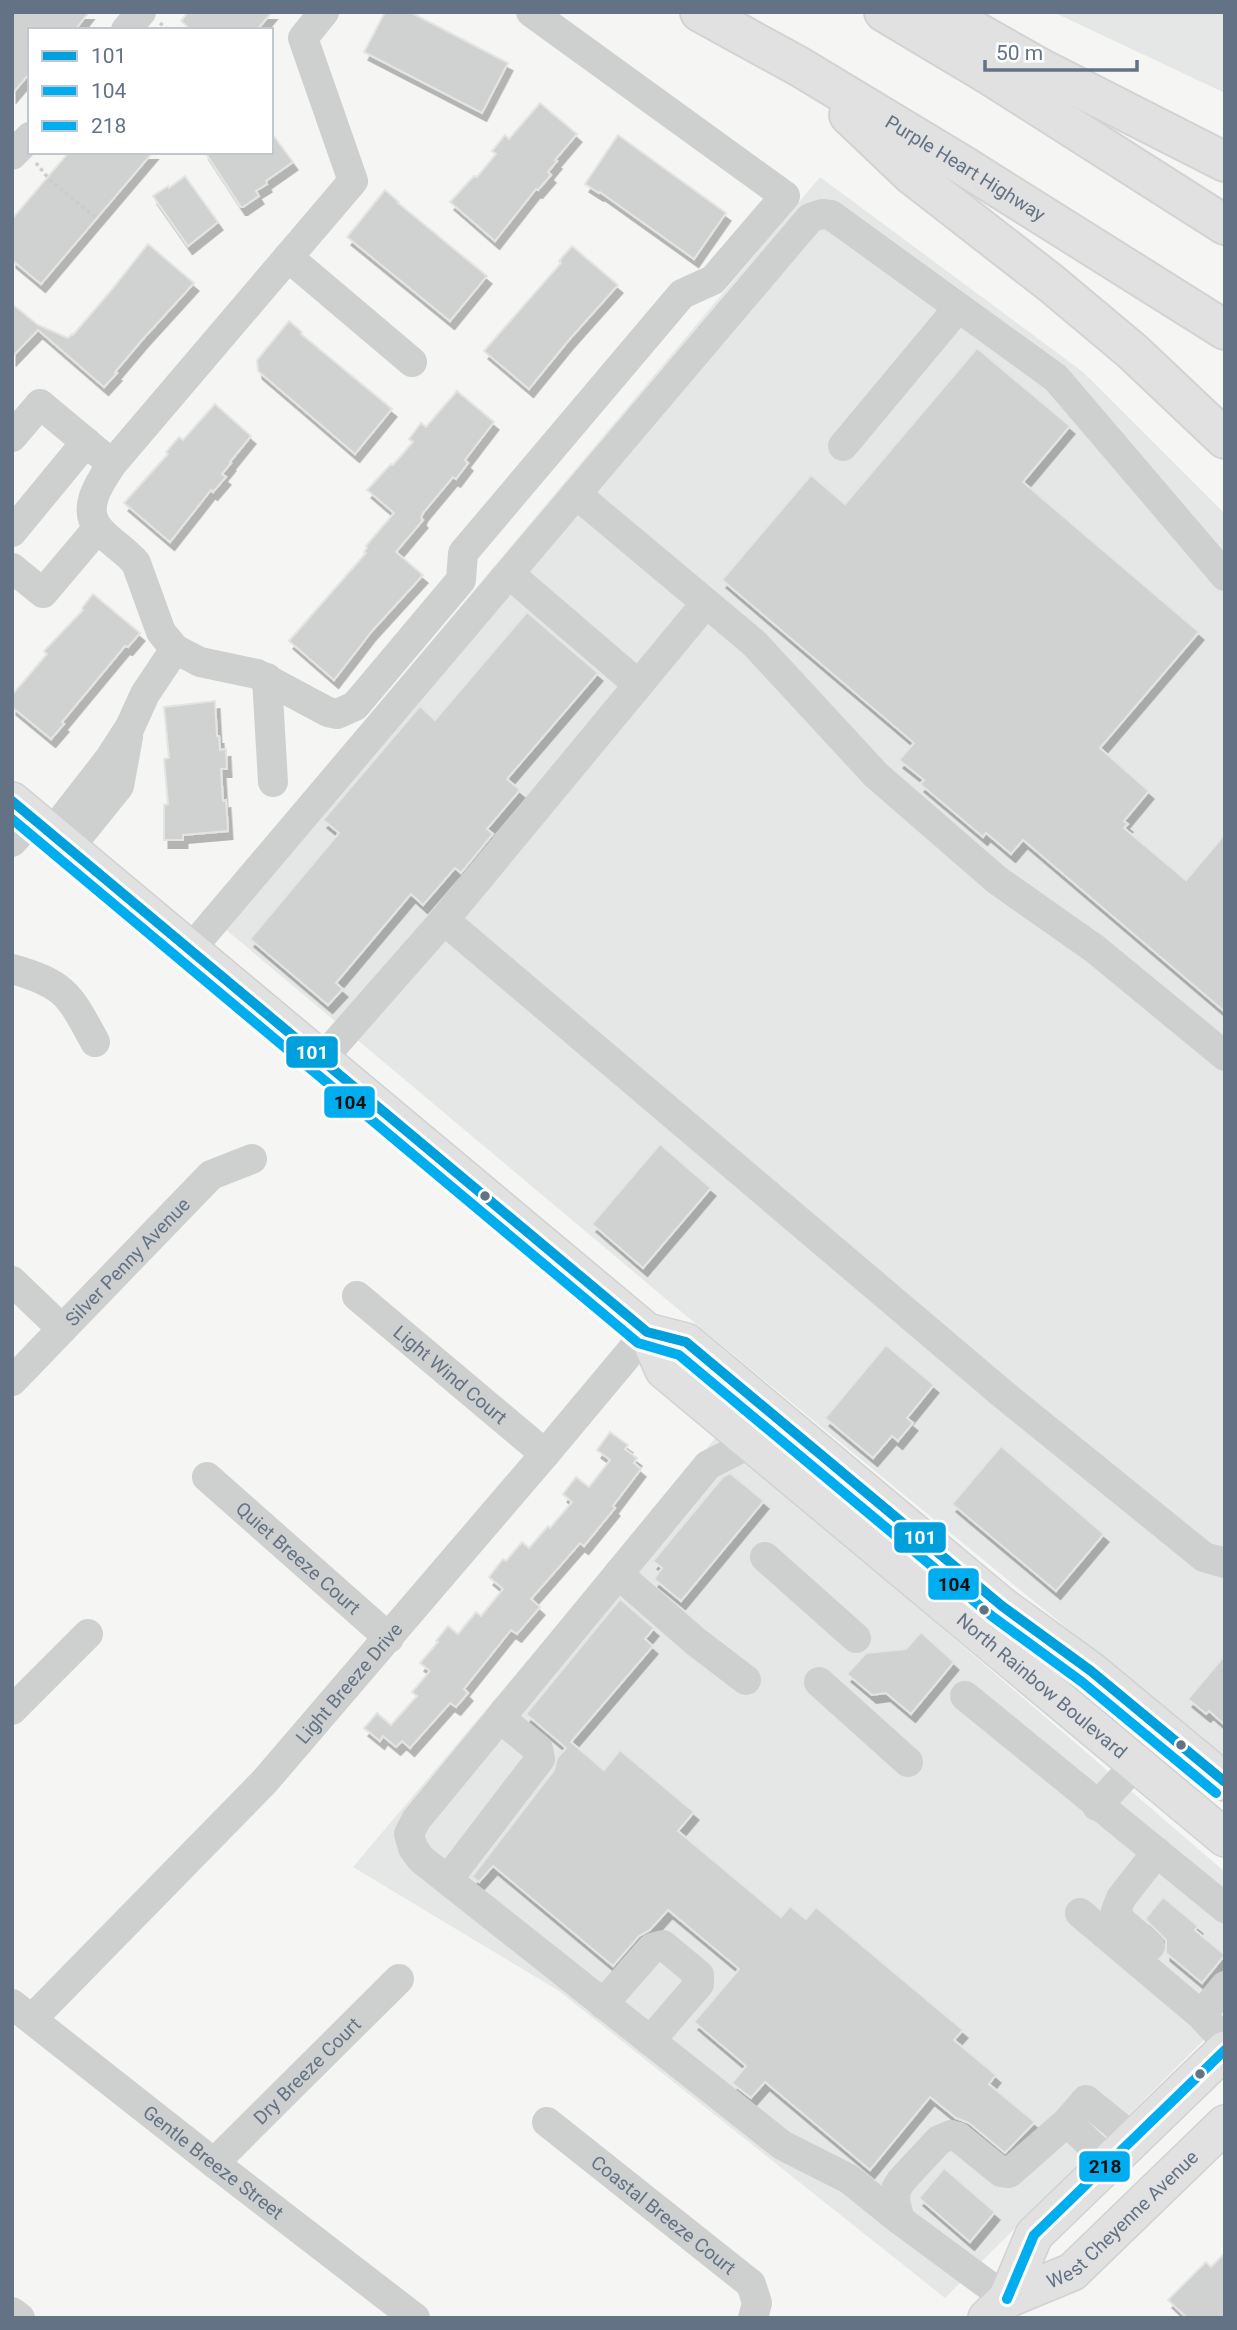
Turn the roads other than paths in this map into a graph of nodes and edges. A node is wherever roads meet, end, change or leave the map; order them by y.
1 (141, 12) edge
2 (324, 12) edge
3 (531, 12) edge
4 (701, 12) edge
5 (884, 12) edge
6 (941, 12) edge
7 (128, 28) edge
8 (800, 67) junction
9 (1225, 162) edge
10 (1225, 225) edge
11 (288, 257) junction
12 (958, 307) junction
13 (1225, 330) edge
14 (412, 362) dead end
15 (12, 437) edge
16 (1225, 439) edge
17 (86, 442) junction
18 (843, 446) dead end
19 (112, 464) junction
20 (576, 494) junction
21 (98, 528) junction
22 (12, 532) edge
23 (12, 568) edge
24 (1225, 576) edge
25 (503, 580) junction
26 (706, 603) junction
27 (175, 649) junction
28 (267, 678) junction
29 (635, 689) junction
30 (273, 782) dead end
31 (36, 829) edge
32 (444, 920) junction
33 (190, 950) junction
34 (12, 969) edge
35 (95, 1042) dead end
36 (1225, 1056) edge
37 (321, 1060) junction
38 (253, 1159) dead end
39 (12, 1281) edge
40 (357, 1296) dead end
41 (62, 1329) junction
42 (647, 1332) junction
43 (12, 1381) edge
44 (751, 1443) junction
45 (545, 1454) junction
46 (207, 1477) dead end
47 (875, 1524) junction
48 (765, 1557) dead end
49 (1225, 1563) edge
50 (618, 1574) junction
51 (88, 1634) dead end
52 (856, 1637) dead end
53 (389, 1638) junction
54 (746, 1680) dead end
55 (819, 1682) dead end
56 (965, 1696) dead end
57 (12, 1710) edge
58 (505, 1711) junction
59 (908, 1762) dead end
60 (1136, 1764) junction
61 (1225, 1782) edge
62 (1097, 1806) junction
63 (1225, 1838) edge
64 (1157, 1852) junction
65 (454, 1885) junction
66 (1225, 1908) edge
67 (1080, 1913) dead end
68 (399, 1979) dead end
69 (1225, 1986) edge
70 (1175, 1993) junction
71 (603, 2004) junction
72 (22, 2012) edge
73 (1201, 2015) junction
74 (650, 2041) junction
75 (1225, 2041) edge
76 (1225, 2050) edge
77 (547, 2122) dead end
78 (1225, 2124) edge
79 (1122, 2151) junction
80 (214, 2164) junction
81 (900, 2220) junction
82 (1102, 2241) junction
83 (997, 2308) edge
84 (12, 2312) edge
85 (20, 2318) edge
86 (415, 2318) edge
87 (753, 2318) edge

1 - 7 street
2 - 11 street
3 - 28 street
4 - 8 highway, Purple Heart Highway
5 - 10 highway
6 - 9 highway
8 - 13 highway, Purple Heart Highway
8 - 16 highway
11 - 14 street
11 - 19 street
12 - 18 street
12 - 20 street
12 - 24 street
15 - 17 street
17 - 19 street
17 - 22 street
19 - 21 street
20 - 25 street
20 - 26 street
21 - 23 street
21 - 27 street
25 - 29 street
25 - 33 street
26 - 29 street
26 - 36 street
27 - 28 street
27 - 31 street
28 - 30 street
29 - 32 street
31 - 33 main road, North Rainbow Boulevard
32 - 37 street
32 - 49 street
33 - 37 main road, North Rainbow Boulevard
34 - 35 street
37 - 42 main road, North Rainbow Boulevard
38 - 41 street, Silver Penny Avenue
39 - 41 street
40 - 45 street, Light Wind Court
41 - 43 street, Silver Penny Avenue
42 - 44 main road, North Rainbow Boulevard
42 - 45 street, Light Breeze Drive
42 - 47 main road, North Rainbow Boulevard
44 - 47 main road, North Rainbow Boulevard
44 - 50 street
45 - 53 street, Light Breeze Drive
46 - 53 street, Quiet Breeze Court
47 - 60 main road, North Rainbow Boulevard
47 - 61 main road, North Rainbow Boulevard
48 - 52 street
50 - 54 street
50 - 58 street
51 - 57 street
53 - 72 street, Light Breeze Drive
55 - 59 street
56 - 62 street
58 - 65 street
58 - 65 street
60 - 62 street
60 - 63 main road, North Rainbow Boulevard
62 - 64 street
64 - 66 street
64 - 70 street
65 - 71 street
67 - 70 street
68 - 80 street, Dry Breeze Court
69 - 73 street
70 - 73 street
71 - 74 street
71 - 74 street
72 - 80 street, Gentle Breeze Street
73 - 75 street
74 - 81 street
76 - 79 main road, West Cheyenne Avenue
77 - 87 street, Coastal Breeze Court
78 - 82 main road, West Cheyenne Avenue
79 - 81 street
79 - 82 main road
79 - 83 main road, West Cheyenne Avenue
80 - 86 street, Gentle Breeze Street
81 - 83 street
82 - 83 main road, West Cheyenne Avenue
84 - 85 street

